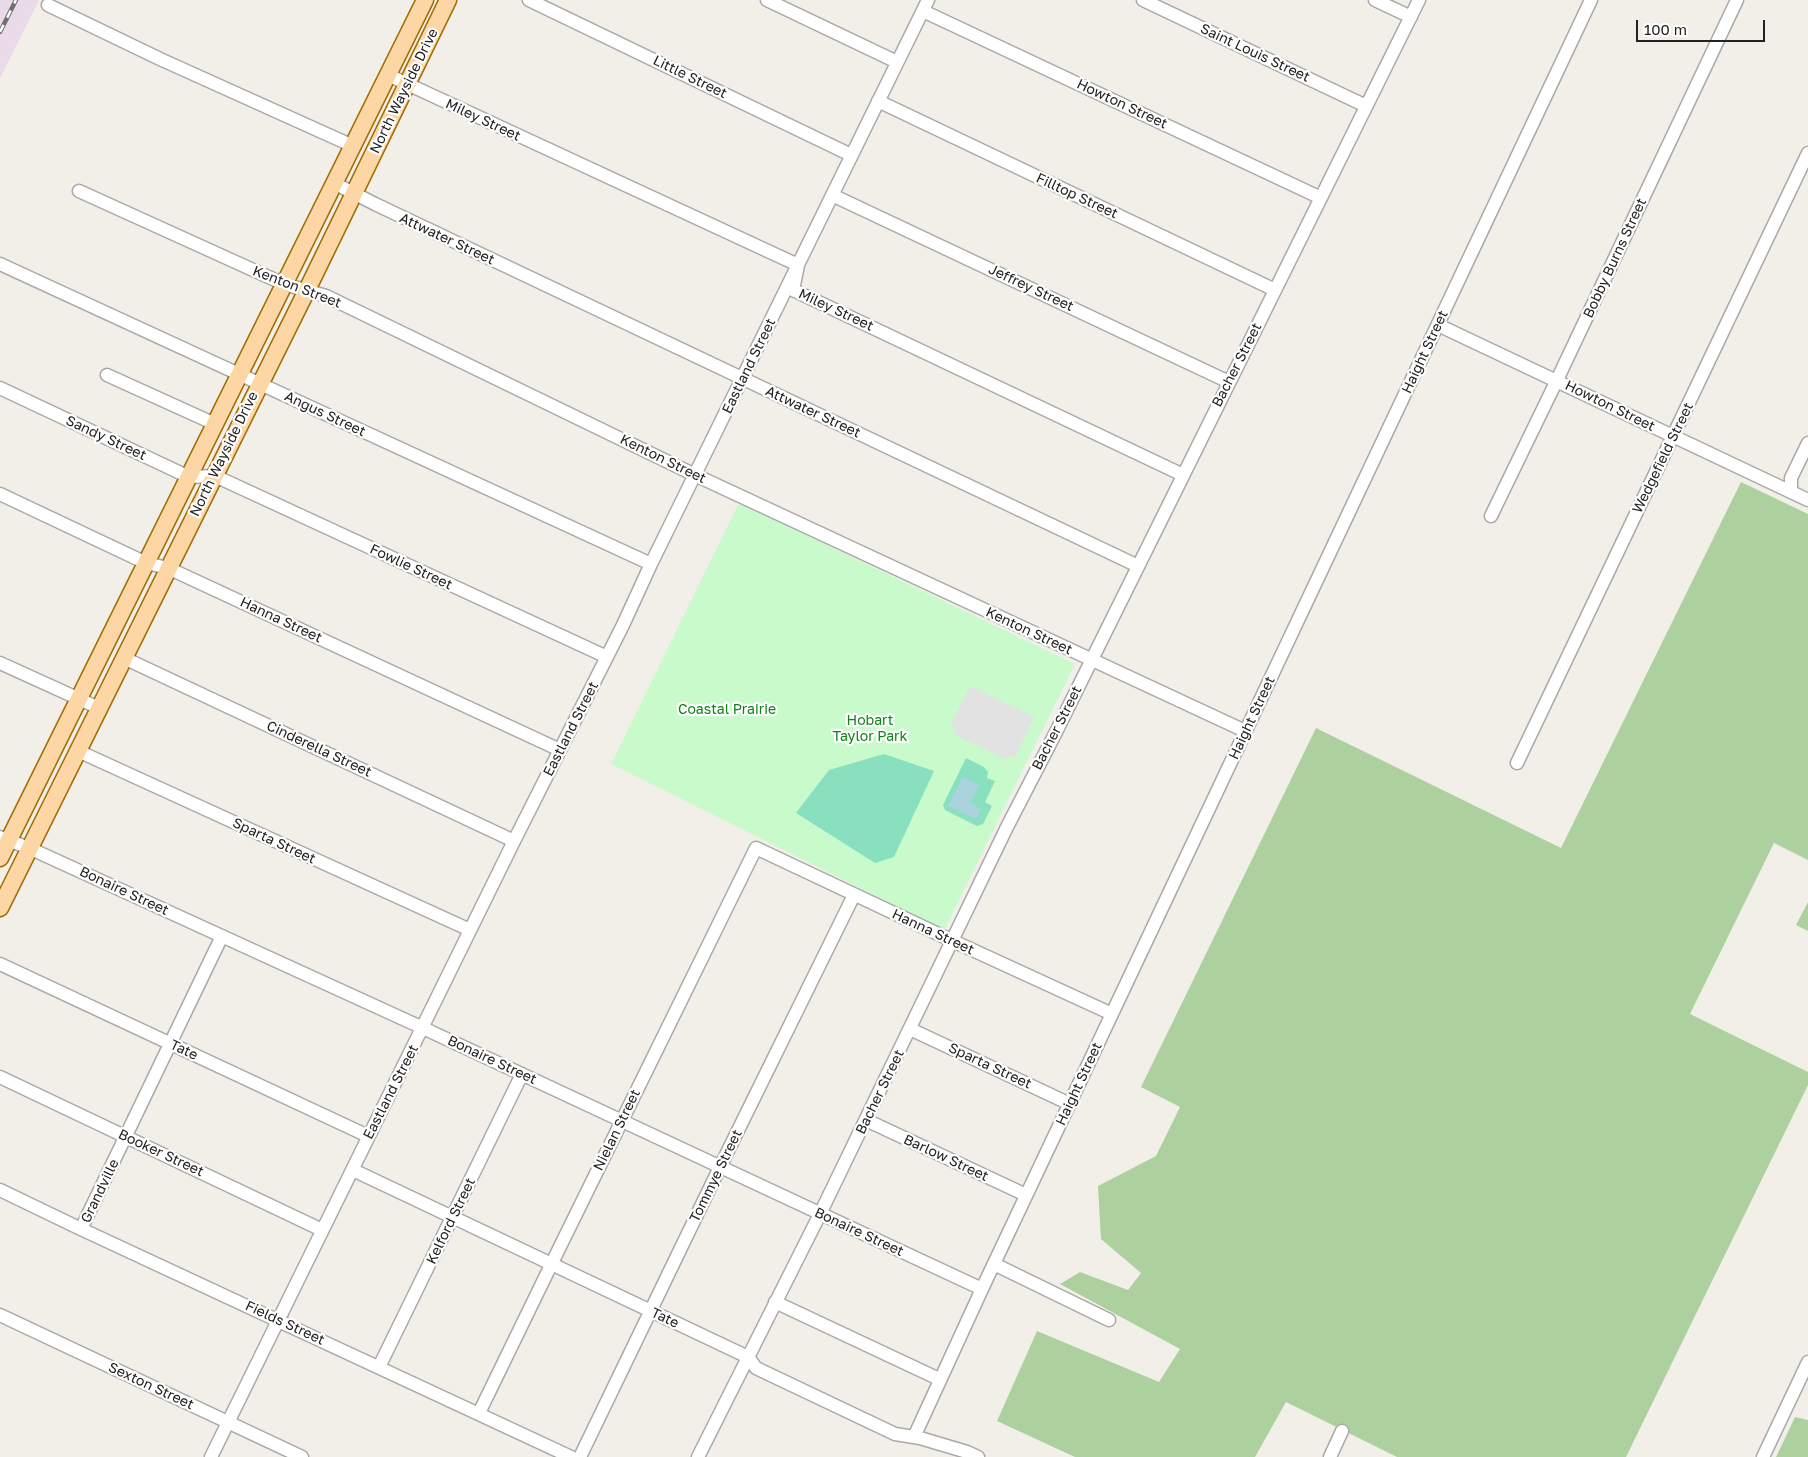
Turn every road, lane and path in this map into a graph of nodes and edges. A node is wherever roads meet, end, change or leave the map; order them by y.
1 (529, 0) edge
2 (767, 0) edge
3 (1143, 0) edge
4 (1375, 0) edge
5 (1419, 0) edge
6 (1591, 0) edge
7 (1738, 0) edge
8 (422, 1) edge
9 (48, 5) dead end
10 (926, 5) edge
11 (445, 6) edge
12 (1411, 17) junction
13 (898, 62) junction
14 (388, 75) junction
15 (407, 84) junction
16 (878, 101) junction
17 (1366, 106) junction
18 (353, 146) junction
19 (1808, 153) edge
20 (852, 155) junction
21 (334, 183) junction
22 (80, 191) dead end
23 (353, 193) junction
24 (832, 195) junction
25 (1321, 198) junction
26 (0, 264) edge
27 (798, 265) junction
28 (284, 284) junction
29 (307, 290) junction
30 (1275, 290) junction
31 (1438, 325) junction
32 (107, 375) dead end
33 (239, 375) junction
34 (743, 379) junction
35 (1557, 380) junction
36 (1229, 382) junction
37 (259, 384) junction
38 (0, 388) edge
39 (215, 424) junction
40 (1673, 437) junction
41 (1808, 444) edge
42 (695, 475) junction
43 (1183, 475) junction
44 (215, 476) junction
45 (188, 477) junction
46 (1790, 492) junction
47 (0, 494) edge
48 (1808, 500) edge
49 (1491, 516) dead end
50 (146, 563) junction
51 (651, 564) junction
52 (1138, 566) junction
53 (168, 568) junction
54 (607, 657) junction
55 (124, 658) junction
56 (1092, 660) junction
57 (0, 663) edge
58 (79, 699) junction
59 (99, 708) junction
60 (1245, 731) junction
61 (560, 750) junction
62 (78, 751) junction
63 (1517, 763) dead end
64 (4, 839) edge
65 (514, 841) junction
66 (29, 848) junction
67 (756, 848) joint
68 (0, 858) edge
69 (854, 895) junction
70 (0, 908) edge
71 (470, 930) junction
72 (222, 936) junction
73 (953, 941) junction
74 (0, 964) edge
75 (1112, 1014) junction
76 (423, 1028) junction
77 (910, 1029) junction
78 (170, 1044) junction
79 (522, 1074) junction
80 (0, 1077) edge
81 (1070, 1104) junction
82 (866, 1120) junction
83 (622, 1121) junction
84 (126, 1136) junction
85 (368, 1136) junction
86 (720, 1167) junction
87 (353, 1170) junction
88 (0, 1190) edge
89 (1026, 1195) junction
90 (820, 1214) junction
91 (452, 1218) junction
92 (80, 1229) junction
93 (322, 1230) junction
94 (994, 1264) junction
95 (551, 1265) junction
96 (982, 1289) junction
97 (775, 1302) junction
98 (650, 1311) junction
99 (0, 1315) edge
100 (279, 1320) junction
101 (1109, 1320) dead end
102 (748, 1357) junction
103 (1808, 1362) edge
104 (379, 1366) junction
105 (940, 1379) junction
106 (479, 1413) junction
107 (228, 1422) junction
108 (1342, 1431) dead end
109 (914, 1437) junction
110 (211, 1457) edge
111 (302, 1457) edge
112 (571, 1457) edge
113 (580, 1457) edge
114 (698, 1457) edge
115 (978, 1457) edge
116 (1330, 1457) edge
117 (1763, 1457) edge

1 - 20 street, Little Street
2 - 13 street
3 - 17 street, Saint Louis Street
4 - 12 street
5 - 12 street, Bacher Street
6 - 31 street, Haight Street
7 - 35 street, Bobby Burns Street
8 - 11 main road
8 - 14 main road, North Wayside Drive
9 - 18 street
10 - 13 street, Eastland Street
10 - 25 street, Howton Street
11 - 15 main road, North Wayside Drive
12 - 17 street, Bacher Street
13 - 16 street, Eastland Street
14 - 15 street, Miley Street
14 - 18 main road, North Wayside Drive
15 - 23 main road, North Wayside Drive
15 - 27 street, Miley Street
16 - 20 street, Eastland Street
16 - 30 street, Filltop Street
17 - 25 street, Bacher Street
18 - 21 main road, North Wayside Drive
19 - 40 street, Wedgefield Street
20 - 24 street, Eastland Street
21 - 23 street, Attwater Street
21 - 28 main road, North Wayside Drive
22 - 28 street, Kenton Street
23 - 29 main road, North Wayside Drive
23 - 34 street, Attwater Street
24 - 27 street, Eastland Street
24 - 36 street, Jeffrey Street
25 - 30 street, Bacher Street
26 - 33 street, Angus Street
27 - 34 street, Eastland Street
27 - 43 street, Miley Street
28 - 29 street, Kenton Street
28 - 33 main road, North Wayside Drive
29 - 37 main road, North Wayside Drive
29 - 42 street, Kenton Street
30 - 36 street, Bacher Street
31 - 35 street, Howton Street
31 - 60 street, Haight Street
32 - 39 street
33 - 37 street, Angus Street
33 - 39 main road, North Wayside Drive
34 - 42 street, Eastland Street
34 - 52 street, Attwater Street
35 - 40 street, Howton Street
35 - 49 street, Bobby Burns Street
36 - 43 street, Bacher Street
37 - 44 main road, North Wayside Drive
37 - 51 street, Angus Street
38 - 45 street, Sandy Street
39 - 45 main road, North Wayside Drive
40 - 46 street, Howton Street
40 - 63 street, Wedgefield Street
41 - 46 street
42 - 51 street, Eastland Street
42 - 56 street, Kenton Street
43 - 52 street, Bacher Street
44 - 45 street, Sandy Street
44 - 53 main road, North Wayside Drive
44 - 54 street, Fowlie Street
45 - 50 main road, North Wayside Drive
46 - 48 street, Howton Street
47 - 50 street, Hanna Street
50 - 53 street, Hanna Street
50 - 58 main road, North Wayside Drive
51 - 54 street, Eastland Street
52 - 56 street, Bacher Street
53 - 55 main road, North Wayside Drive
53 - 61 street, Hanna Street
54 - 61 street, Eastland Street
55 - 59 main road, North Wayside Drive
55 - 65 street, Cinderella Street
56 - 60 street, Kenton Street
56 - 73 street, Bacher Street
57 - 58 street
58 - 59 street
58 - 64 main road, North Wayside Drive
59 - 62 main road, North Wayside Drive
60 - 75 street, Haight Street
61 - 65 street, Eastland Street
62 - 66 main road, North Wayside Drive
62 - 71 street, Sparta Street
64 - 66 street, Bonaire Street
64 - 68 main road, North Wayside Drive
65 - 71 street, Eastland Street
66 - 70 main road, North Wayside Drive
66 - 72 street, Bonaire Street
67 - 69 street, Hanna Street
67 - 83 street, Nielan Street
69 - 73 street, Hanna Street
69 - 86 street, Tommye Street
71 - 76 street, Eastland Street
72 - 76 street, Bonaire Street
72 - 78 street, Grandville
73 - 75 street, Hanna Street
73 - 77 street, Bacher Street
74 - 78 street, Tate
75 - 81 street, Haight Street
76 - 79 street, Bonaire Street
76 - 85 street, Eastland Street
77 - 81 street, Sparta Street
77 - 82 street, Bacher Street
78 - 84 street, Grandville
78 - 85 street, Tate
79 - 83 street, Bonaire Street
79 - 91 street, Kelford Street
80 - 84 street, Booker Street
81 - 89 street, Haight Street
82 - 89 street, Barlow Street
82 - 90 street, Bacher Street
83 - 86 street, Bonaire Street
83 - 95 street, Nielan Street
84 - 92 street, Grandville
84 - 93 street, Booker Street
85 - 87 street, Eastland Street
86 - 90 street, Bonaire Street
86 - 98 street, Tommye Street
87 - 91 street, Tate
87 - 93 street, Eastland Street
88 - 92 street, Fields Street
89 - 94 street, Haight Street
90 - 96 street, Bonaire Street
90 - 97 street, Bacher Street
91 - 95 street, Tate
91 - 104 street, Kelford Street
92 - 100 street, Fields Street
93 - 100 street, Eastland Street
94 - 96 street, Haight Street
94 - 101 street
95 - 98 street, Tate
95 - 106 street, Nielan Street
96 - 105 street, Haight Street
97 - 102 street, Bacher Street
97 - 105 street
98 - 102 street, Tate
98 - 113 street, Tommye Street
99 - 107 street, Sexton Street
100 - 104 street, Fields Street
100 - 107 street, Eastland Street
102 - 109 street, Tate
102 - 114 street, Bacher Street
103 - 117 street
104 - 106 street, Fields Street
105 - 109 street, Haight Street
106 - 112 street, Fields Street
107 - 110 street, Eastland Street
107 - 111 street, Sexton Street
108 - 116 street
109 - 115 street, Tate

